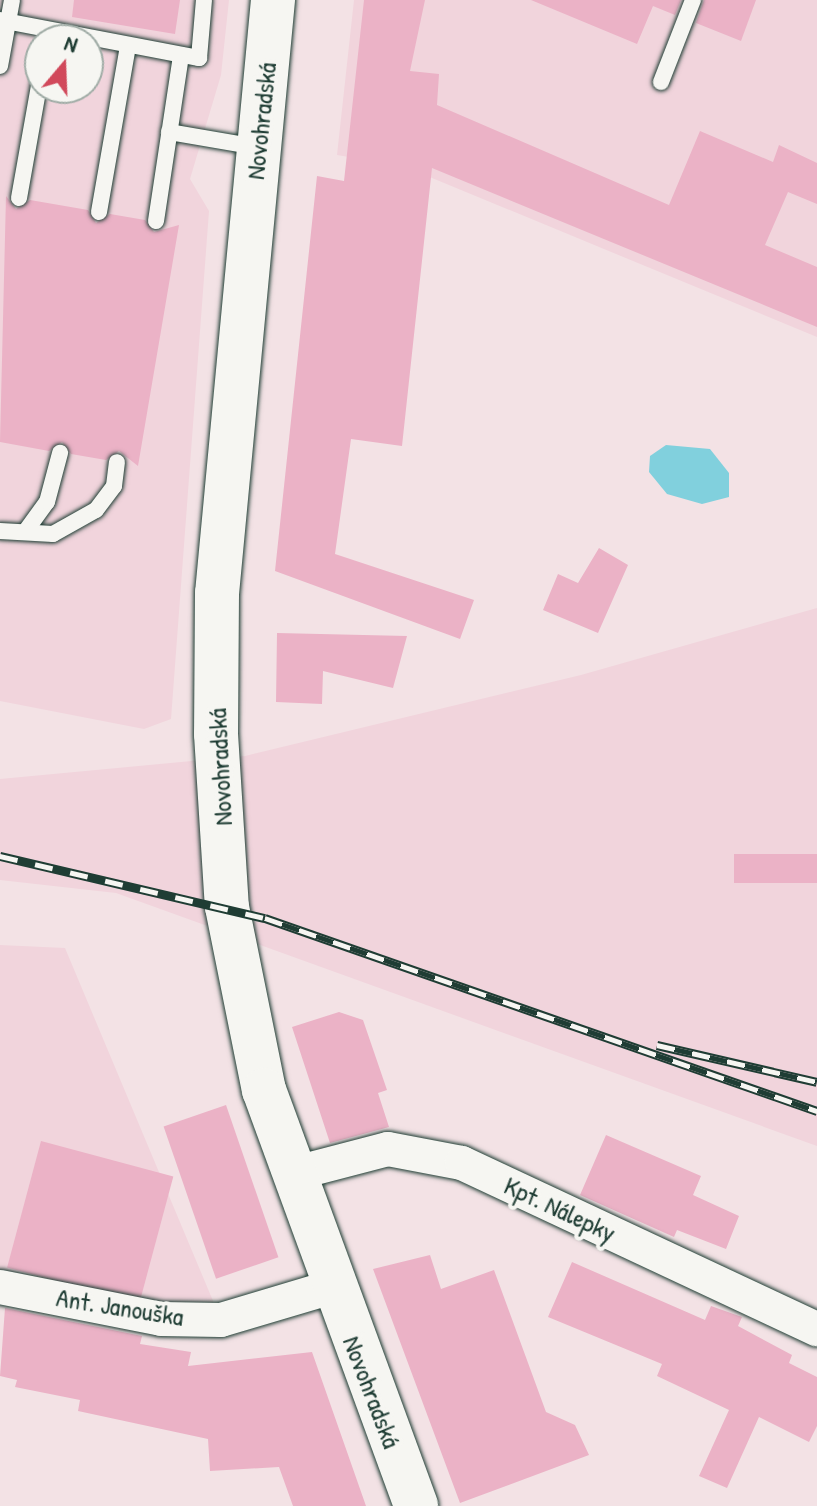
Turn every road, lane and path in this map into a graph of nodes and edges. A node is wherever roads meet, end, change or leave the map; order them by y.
1 (12, 0) edge
2 (204, 0) edge
3 (273, 0) edge
4 (693, 0) edge
5 (4, 21) edge
6 (24, 27) edge
7 (104, 42) edge
8 (128, 45) junction
9 (181, 55) junction
10 (0, 66) edge
11 (661, 82) dead end
12 (36, 104) edge
13 (169, 132) junction
14 (258, 147) junction
15 (19, 198) dead end
16 (99, 212) dead end
17 (156, 221) dead end
18 (60, 453) dead end
19 (117, 462) dead end
20 (0, 531) edge
21 (25, 532) junction
22 (292, 1174) junction
23 (0, 1287) edge
24 (332, 1287) junction
25 (817, 1329) edge
26 (416, 1506) edge

1 - 5 lane
2 - 9 lane
3 - 14 main road, Novohradská
4 - 11 lane
5 - 6 lane
5 - 10 lane
7 - 8 lane
8 - 9 lane
8 - 16 lane
9 - 13 lane
12 - 15 lane
13 - 14 lane
13 - 17 lane
14 - 22 main road, Novohradská
18 - 21 lane
19 - 21 lane
20 - 21 lane
22 - 24 main road, Novohradská
22 - 25 street, Kpt. Nálepky
23 - 24 street, Ant. Janouška
24 - 26 main road, Novohradská

